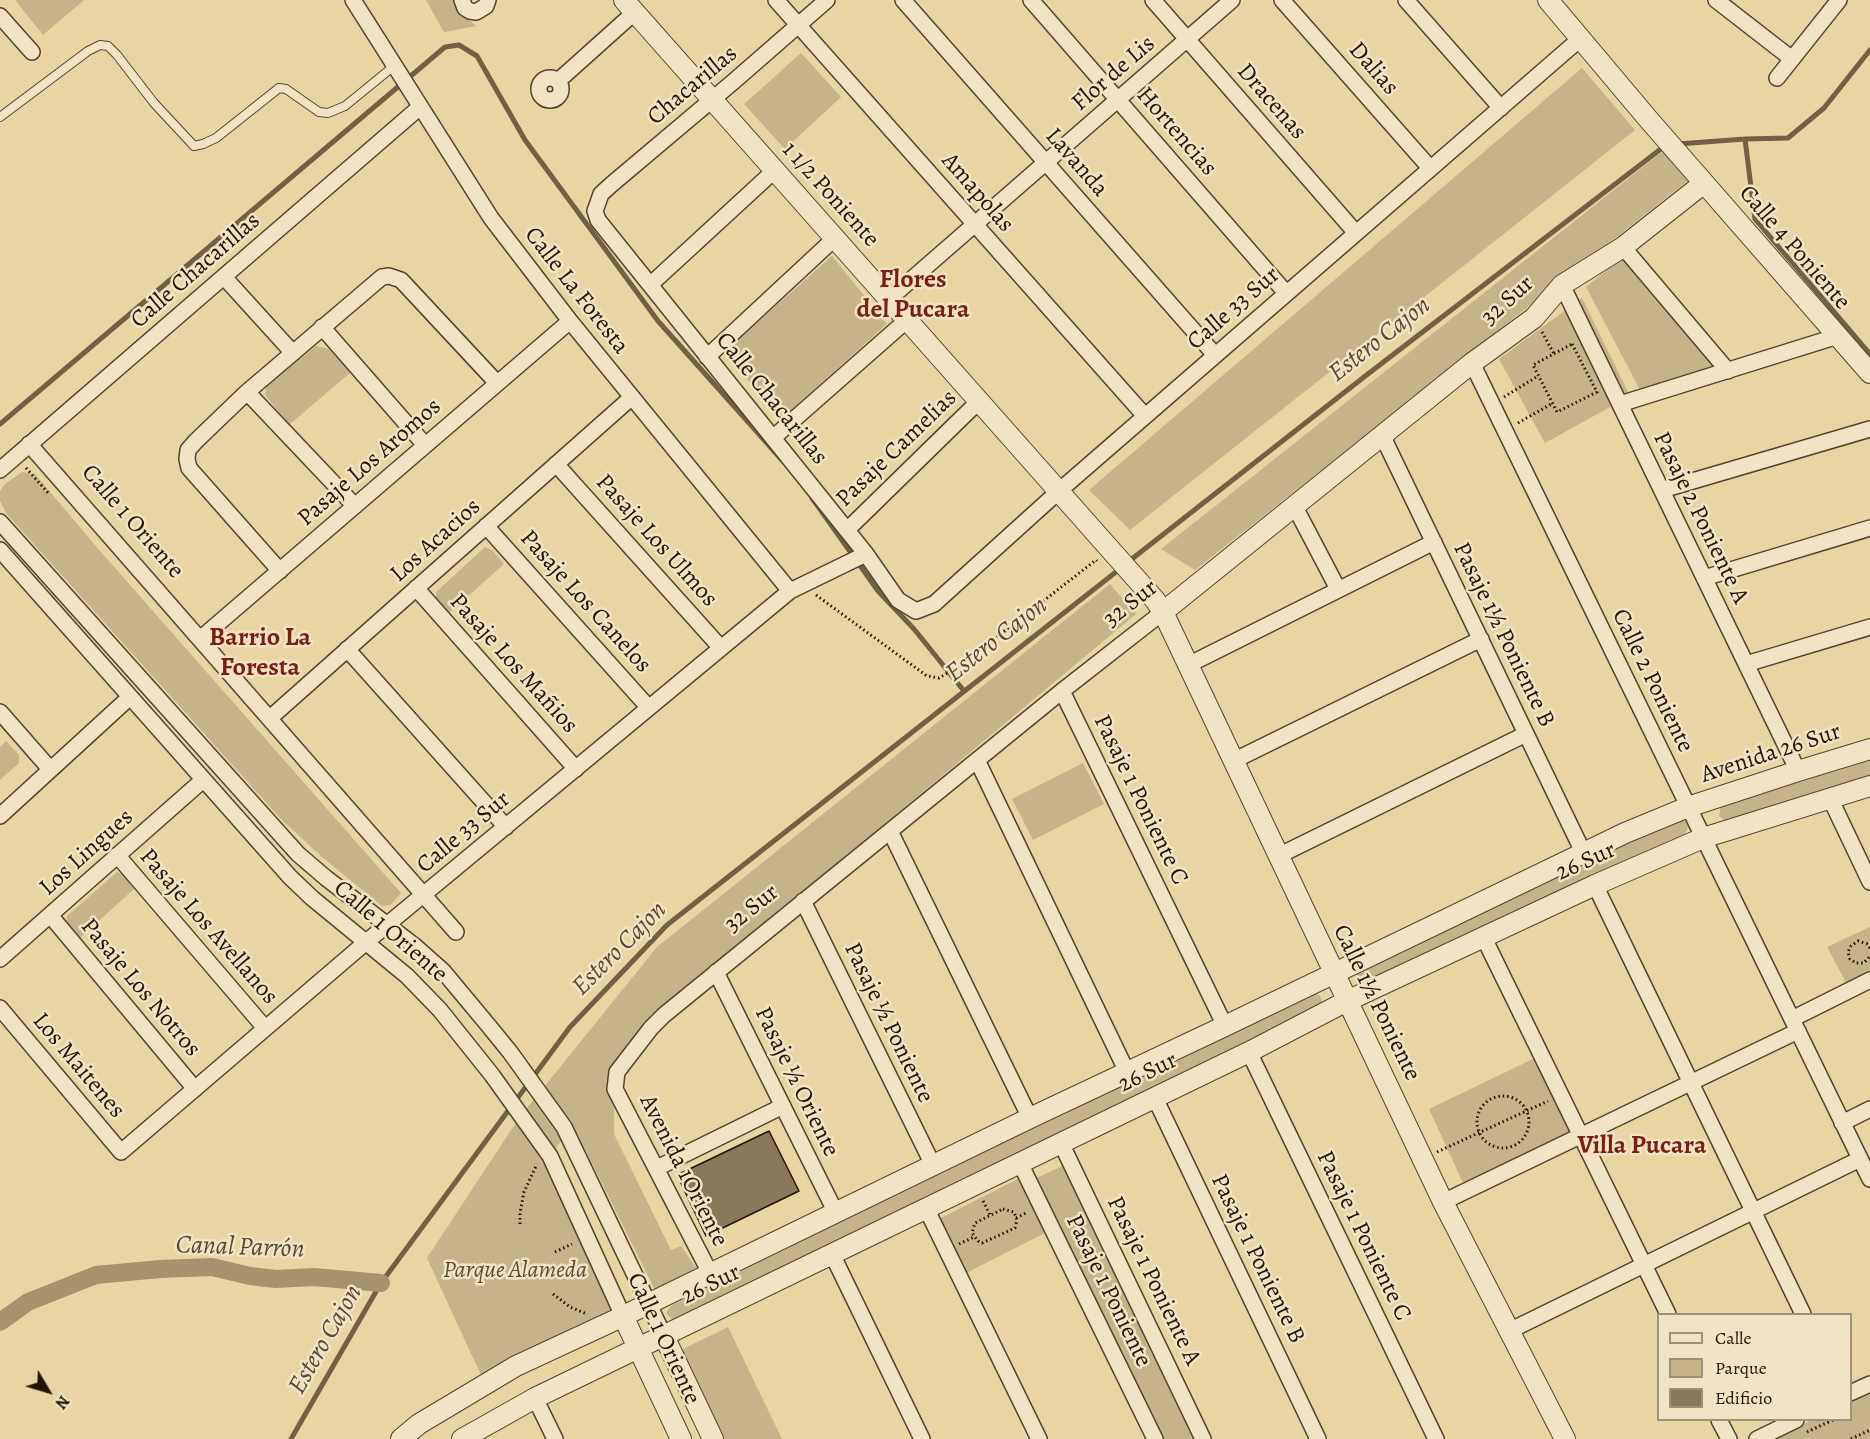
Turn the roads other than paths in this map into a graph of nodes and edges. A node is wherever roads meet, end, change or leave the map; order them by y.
1 (353, 0) edge
2 (462, 0) edge
3 (488, 0) edge
4 (777, 0) edge
5 (827, 0) edge
6 (903, 0) edge
7 (1031, 0) edge
8 (1154, 0) edge
9 (1232, 0) edge
10 (1282, 0) edge
11 (1406, 0) edge
12 (1548, 0) edge
13 (1716, 0) edge
14 (1839, 0) edge
15 (629, 6) edge
16 (0, 16) edge
17 (798, 25) junction
18 (1581, 38) junction
19 (1187, 39) junction
20 (32, 52) dead end
21 (1792, 59) junction
22 (396, 69) junction
23 (1777, 78) dead end
24 (558, 81) dead end
25 (711, 99) junction
26 (416, 100) junction
27 (1118, 100) junction
28 (1501, 108) junction
29 (0, 117) edge
30 (1046, 162) junction
31 (1430, 168) junction
32 (775, 170) junction
33 (1704, 183) junction
34 (595, 211) joint
35 (975, 225) junction
36 (1356, 233) junction
37 (835, 238) junction
38 (1623, 247) junction
39 (224, 277) junction
40 (650, 285) junction
41 (1562, 285) junction
42 (1286, 294) junction
43 (889, 299) junction
44 (907, 320) junction
45 (570, 321) junction
46 (322, 327) junction
47 (1838, 336) junction
48 (293, 352) junction
49 (1215, 355) junction
50 (707, 357) junction
51 (1472, 363) junction
52 (1728, 371) junction
53 (1870, 373) edge
54 (498, 383) junction
55 (247, 392) junction
56 (632, 397) junction
57 (979, 401) junction
58 (1620, 404) junction
59 (1145, 416) junction
60 (1870, 429) edge
61 (1382, 435) junction
62 (774, 437) junction
63 (29, 444) junction
64 (425, 445) junction
65 (556, 464) junction
66 (0, 470) edge
67 (1662, 490) junction
68 (1059, 491) junction
69 (355, 506) junction
70 (1295, 507) junction
71 (0, 522) edge
72 (486, 526) junction
73 (1870, 528) edge
74 (847, 530) junction
75 (1434, 542) junction
76 (0, 550) edge
77 (866, 554) junction
78 (280, 571) junction
79 (1704, 578) junction
80 (1145, 587) joint
81 (416, 588) junction
82 (796, 588) junction
83 (1338, 589) junction
84 (916, 611) joint
85 (1162, 612) junction
86 (1870, 627) edge
87 (200, 639) junction
88 (1481, 639) junction
89 (721, 648) junction
90 (347, 649) junction
91 (1746, 664) junction
92 (1188, 665) junction
93 (1062, 691) junction
94 (130, 697) junction
95 (650, 708) junction
96 (0, 712) edge
97 (270, 718) junction
98 (1526, 734) junction
99 (1870, 749) edge
100 (977, 760) junction
101 (1233, 761) junction
102 (50, 769) junction
103 (576, 769) junction
104 (1797, 771) junction
105 (203, 780) junction
106 (1870, 786) edge
107 (1830, 798) junction
108 (1688, 807) junction
109 (0, 816) edge
110 (506, 827) junction
111 (890, 831) junction
112 (1703, 838) junction
113 (1584, 854) junction
114 (117, 855) junction
115 (1278, 856) junction
116 (1870, 882) edge
117 (1595, 885) junction
118 (424, 896) junction
119 (803, 901) junction
120 (50, 915) junction
121 (388, 925) junction
122 (456, 932) dead end
123 (1484, 938) junction
124 (365, 943) junction
125 (0, 959) edge
126 (716, 972) junction
127 (1333, 973) junction
128 (1870, 980) edge
129 (1347, 1001) junction
130 (0, 1008) edge
131 (1795, 1025) junction
132 (1225, 1026) junction
133 (265, 1028) junction
134 (1249, 1052) junction
135 (1127, 1072) junction
136 (1691, 1083) junction
137 (195, 1089) junction
138 (615, 1089) joint
139 (1155, 1098) junction
140 (783, 1106) junction
141 (1870, 1109) edge
142 (1030, 1118) junction
143 (1842, 1123) junction
144 (1581, 1137) junction
145 (1061, 1143) junction
146 (121, 1152) joint
147 (1860, 1159) junction
148 (1020, 1163) junction
149 (933, 1165) junction
150 (657, 1168) junction
151 (1870, 1179) edge
152 (1443, 1202) junction
153 (926, 1209) junction
154 (1753, 1212) junction
155 (836, 1213) junction
156 (832, 1254) junction
157 (1644, 1265) junction
158 (710, 1274) junction
159 (650, 1304) junction
160 (1668, 1313) edge
161 (1803, 1313) edge
162 (618, 1318) junction
163 (1509, 1330) junction
164 (664, 1336) junction
165 (638, 1348) junction
166 (1870, 1384) edge
167 (1852, 1393) edge
168 (535, 1398) junction
169 (1720, 1421) edge
170 (1792, 1421) edge
171 (401, 1439) edge
172 (462, 1439) edge
173 (555, 1439) edge
174 (681, 1439) edge
175 (713, 1439) edge
176 (922, 1439) edge
177 (1039, 1439) edge
178 (1155, 1439) edge
179 (1203, 1439) edge
180 (1318, 1439) edge
181 (1436, 1439) edge
182 (1564, 1439) edge
183 (1729, 1439) edge
184 (1757, 1439) edge

1 - 22 street, Calle La Foresta
2 - 3 street
4 - 17 street, Amapolas
5 - 17 street, Chacarillas
6 - 30 street, Lavanda
7 - 27 street, Hortencias
8 - 19 street, Dracenas
9 - 19 street, Flor de Lis
10 - 31 street, Dalias
11 - 28 street
12 - 18 street
13 - 21 street
14 - 21 street
15 - 24 street
15 - 25 street, 1 1/2 Poniente
16 - 20 street
17 - 25 street, Chacarillas
17 - 35 street, Amapolas
18 - 28 street, Calle 33 Sur
18 - 33 street, Calle 4 Poniente
19 - 27 street, Flor de Lis
19 - 36 street, Dracenas
21 - 23 street
22 - 26 street, Calle La Foresta
22 - 29 lane
25 - 32 street, 1 1/2 Poniente
25 - 34 street, Chacarillas
26 - 39 street, Calle Chacarillas
26 - 45 street, Calle La Foresta
27 - 30 street, Flor de Lis
27 - 42 street, Hortencias
28 - 31 street, Calle 33 Sur
30 - 35 street, Flor de Lis
30 - 49 street, Lavanda
31 - 36 street, Calle 33 Sur
32 - 37 street, 1 1/2 Poniente
32 - 40 street
33 - 38 street, 32 Sur
33 - 47 street, Calle 4 Poniente
34 - 40 street, Calle Chacarillas
35 - 43 street, Flor de Lis
35 - 59 street, Amapolas
36 - 42 street, Calle 33 Sur
37 - 43 street, 1 1/2 Poniente
37 - 50 street
38 - 41 street, 32 Sur
38 - 52 street
39 - 48 street
39 - 63 street, Calle Chacarillas
40 - 50 street, Calle Chacarillas
41 - 51 street, 32 Sur
41 - 58 street, Pasaje 2 Poniente A
42 - 49 street, Calle 33 Sur
43 - 44 street, 1 1/2 Poniente
44 - 57 street, 1 1/2 Poniente
44 - 62 street
45 - 54 street, Pasaje Los Aromos
45 - 56 street, Calle La Foresta
46 - 48 street
46 - 54 street
46 - 64 street
47 - 52 street
47 - 53 street, Calle 4 Poniente
48 - 55 street
49 - 59 street, Calle 33 Sur
50 - 62 street, Calle Chacarillas
51 - 61 street, 32 Sur
51 - 108 street, Calle 2 Poniente
52 - 58 street
54 - 64 street, Pasaje Los Aromos
55 - 69 street
55 - 78 street
56 - 65 street, Los Acacios
56 - 82 street, Calle La Foresta
57 - 68 street, 1 1/2 Poniente
57 - 74 street, Pasaje Camelias
58 - 67 street, Pasaje 2 Poniente A
59 - 68 street, Calle 33 Sur
60 - 67 street
61 - 70 street, 32 Sur
61 - 75 street, Pasaje 1½ Poniente B
62 - 74 street, Calle Chacarillas
63 - 66 street, Calle Chacarillas
63 - 87 street, Calle 1 Oriente
64 - 69 street, Pasaje Los Aromos
65 - 72 street, Los Acacios
65 - 89 street, Pasaje Los Ulmos
67 - 79 street, Pasaje 2 Poniente A
68 - 80 street, 1 1/2 Poniente
68 - 84 street, Calle 33 Sur
69 - 78 street, Pasaje Los Aromos
70 - 83 street
70 - 85 street, 32 Sur
71 - 121 street, Calle 1 Oriente
72 - 81 street, Los Acacios
72 - 95 street, Pasaje Los Canelos
73 - 79 street
74 - 77 street, Calle Chacarillas
75 - 83 street
75 - 88 street, Pasaje 1½ Poniente B
76 - 94 street, Calle 1 Oriente
77 - 82 street, Calle 33 Sur
77 - 84 street, Calle Chacarillas
78 - 87 street, Pasaje Los Aromos
79 - 91 street, Pasaje 2 Poniente A
80 - 85 street, Calle 1½ Poniente
81 - 90 street, Los Acacios
81 - 103 street, Pasaje Los Mañios
82 - 89 street, Calle 33 Sur
83 - 92 street
85 - 92 street, Calle 1½ Poniente
85 - 93 street, 32 Sur
86 - 91 street
87 - 97 street, Calle 1 Oriente
88 - 98 street, Pasaje 1½ Poniente B
88 - 101 street
89 - 95 street, Calle 33 Sur
90 - 97 street, Los Acacios
90 - 110 street
91 - 104 street, Pasaje 2 Poniente A
92 - 101 street, Calle 1½ Poniente
93 - 100 street, 32 Sur
93 - 132 street, Pasaje 1 Poniente C
94 - 102 street
94 - 105 street, Calle 1 Oriente
95 - 103 street, Calle 33 Sur
96 - 102 street
97 - 118 street, Calle 1 Oriente
98 - 113 street, Pasaje 1½ Poniente B
98 - 115 street
99 - 104 street, Avenida 26 Sur
100 - 111 street, 32 Sur
100 - 135 street
101 - 115 street, Calle 1½ Poniente
102 - 109 street
103 - 110 street, Calle 33 Sur
104 - 108 street, Avenida 26 Sur
105 - 114 street, Los Lingues
105 - 124 street, Calle 1 Oriente
106 - 107 street, 26 Sur
107 - 112 street, 26 Sur
107 - 116 street
108 - 112 street, Calle 2 Poniente
108 - 113 street, 26 Sur
110 - 118 street, Calle 33 Sur
111 - 119 street, 32 Sur
111 - 142 street
112 - 117 street, 26 Sur
112 - 131 street, Calle 2 Poniente
113 - 127 street, 26 Sur
114 - 120 street, Los Lingues
114 - 133 street, Pasaje Los Avellanos
115 - 127 street, Calle 1½ Poniente
117 - 123 street, 26 Sur
117 - 136 street
118 - 121 street, Calle 33 Sur
118 - 122 street, Calle 1 Oriente
119 - 126 street, 32 Sur
119 - 149 street, Pasaje ½ Poniente
120 - 125 street, Los Lingues
120 - 137 street, Pasaje Los Notros
121 - 124 street, Calle 33 Sur
121 - 159 street, Calle 1 Oriente
123 - 129 street, 26 Sur
123 - 144 street
124 - 133 street, Calle 33 Sur
124 - 162 street, Calle 1 Oriente
126 - 138 street, 32 Sur
126 - 140 street, Pasaje ½ Oriente
127 - 129 street, Calle 1½ Poniente
127 - 132 street, 26 Sur
128 - 131 street
129 - 134 street, 26 Sur
129 - 152 street, Calle 1½ Poniente
130 - 146 street, Los Maitenes
131 - 136 street
131 - 143 street, Calle 2 Poniente
132 - 135 street, 26 Sur
133 - 137 street, Calle 33 Sur
134 - 139 street, 26 Sur
134 - 181 street, Pasaje 1 Poniente C
135 - 142 street, 26 Sur
136 - 144 street
136 - 154 street
137 - 146 street, Calle 33 Sur
138 - 150 street, Avenida 1Oriente
139 - 145 street, 26 Sur
139 - 180 street, Pasaje 1 Poniente B
140 - 150 street
140 - 155 street, Pasaje ½ Oriente
141 - 143 street
142 - 149 street, 26 Sur
143 - 147 street, Calle 2 Poniente
144 - 152 street
144 - 157 street
145 - 148 street, 26 Sur
145 - 179 street, Pasaje 1 Poniente A
147 - 151 street, Calle 2 Poniente
147 - 154 street
148 - 153 street, 26 Sur
148 - 178 street, Pasaje 1 Poniente
149 - 155 street, 26 Sur
150 - 158 street, Avenida 1Oriente
152 - 163 street, Calle 1½ Poniente
153 - 156 street, 26 Sur
153 - 177 street
154 - 157 street
154 - 161 street
155 - 158 street, 26 Sur
156 - 164 street, 26 Sur
156 - 176 street
157 - 160 street
157 - 163 street
158 - 159 street, 26 Sur
159 - 162 street, 26 Sur
159 - 164 street, Calle 1 Oriente
162 - 165 street, Calle 1 Oriente
162 - 171 street, 26 Sur
163 - 182 street, Calle 1½ Poniente
164 - 165 street, 26 Sur
164 - 175 street, Calle 1 Oriente
165 - 168 street, 26 Sur
165 - 174 street, Calle 1 Oriente
166 - 167 street
168 - 172 street, 26 Sur
168 - 173 street
169 - 183 street
170 - 184 street

